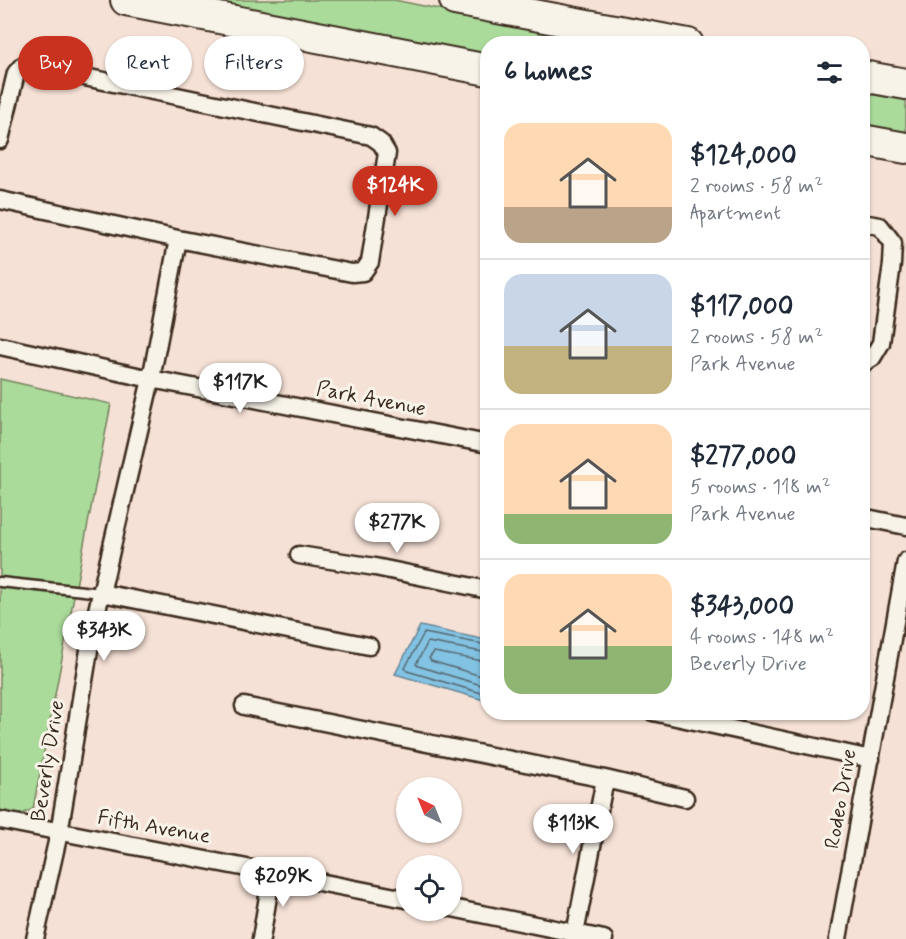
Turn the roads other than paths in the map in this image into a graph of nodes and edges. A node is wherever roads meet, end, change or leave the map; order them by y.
1 (126, 0) edge
2 (455, 0) edge
3 (646, 36) edge
4 (480, 68) edge
5 (870, 77) edge
6 (906, 84) edge
7 (0, 140) edge
8 (870, 141) edge
9 (906, 148) edge
10 (0, 200) edge
11 (870, 224) edge
12 (178, 239) junction
13 (0, 346) edge
14 (870, 359) edge
15 (151, 379) junction
16 (480, 442) edge
17 (870, 519) edge
18 (906, 526) edge
19 (299, 555) dead end
20 (906, 561) edge
21 (0, 582) edge
22 (480, 588) edge
23 (102, 593) junction
24 (369, 646) dead end
25 (244, 706) dead end
26 (690, 720) edge
27 (871, 759) junction
28 (605, 779) junction
29 (685, 798) dead end
30 (0, 820) edge
31 (59, 832) junction
32 (272, 872) junction
33 (396, 897) edge
34 (462, 910) edge
35 (575, 936) edge
36 (34, 939) edge
37 (261, 939) edge
38 (604, 939) edge
39 (838, 939) edge

1 - 4 highway
2 - 3 highway
5 - 6 highway
7 - 12 street
8 - 9 highway
10 - 12 street
11 - 14 street
12 - 15 street, Beverly Drive
13 - 15 street, Park Avenue
15 - 16 street, Park Avenue
15 - 23 street, Beverly Drive
17 - 18 street
19 - 22 street
20 - 27 street, Rodeo Drive
21 - 23 lane
23 - 24 street
23 - 31 street, Beverly Drive
25 - 28 street
26 - 27 street
27 - 39 street, Rodeo Drive
28 - 29 street
28 - 35 street
30 - 31 street, Fifth Avenue
31 - 32 street, Fifth Avenue
31 - 36 street, Beverly Drive
32 - 33 street, Fifth Avenue
32 - 37 street
34 - 35 street
35 - 38 street

